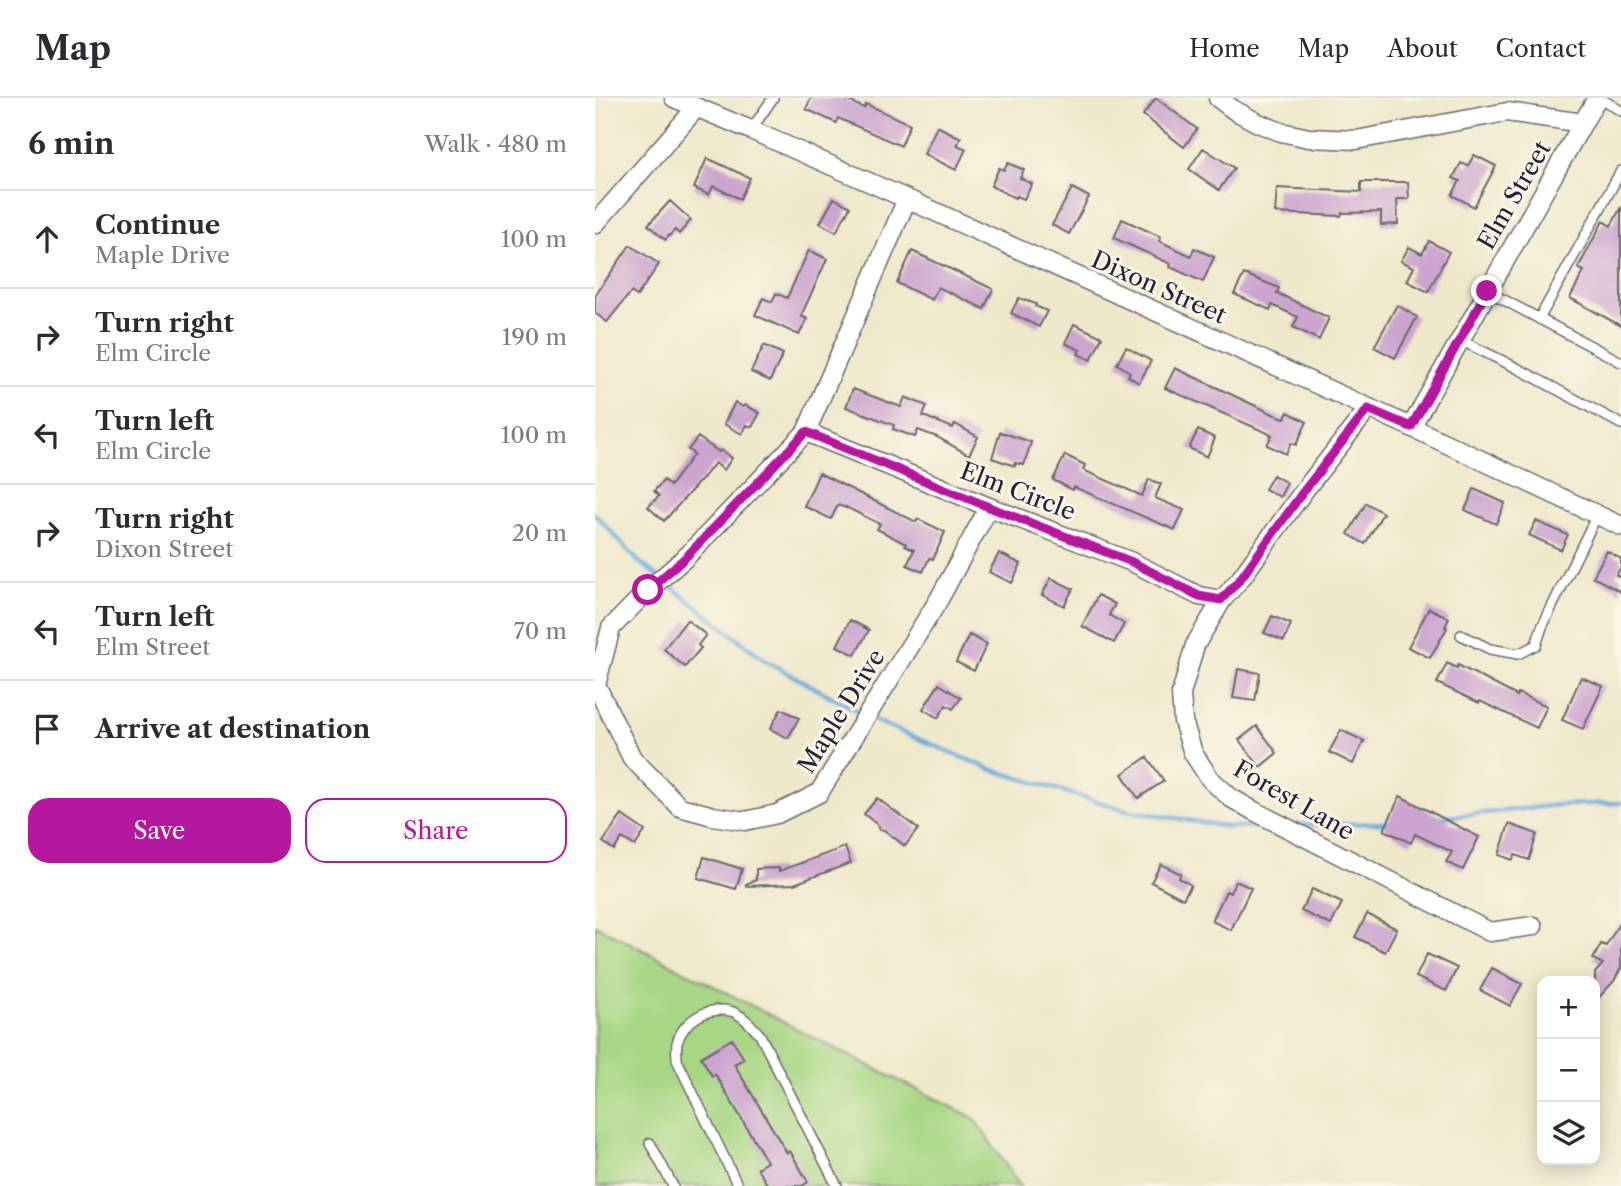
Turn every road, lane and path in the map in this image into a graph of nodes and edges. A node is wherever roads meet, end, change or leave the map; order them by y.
1 (674, 98) edge
2 (773, 98) edge
3 (1218, 98) edge
4 (1598, 98) edge
5 (1508, 105) edge
6 (696, 108) junction
7 (1621, 111) edge
8 (1583, 123) junction
9 (751, 130) junction
10 (1621, 170) edge
11 (907, 199) junction
12 (595, 224) edge
13 (1487, 291) junction
14 (1539, 319) junction
15 (1459, 340) junction
16 (1621, 362) edge
17 (1368, 409) junction
18 (1621, 424) edge
19 (1411, 427) junction
20 (806, 432) junction
21 (989, 507) junction
22 (1597, 515) junction
23 (1621, 526) edge
24 (1221, 600) junction
25 (1461, 635) dead end
26 (1533, 926) dead end
27 (650, 1143) dead end
28 (673, 1186) edge
29 (738, 1186) edge
30 (837, 1186) edge

1 - 6 street, Dixon Street
2 - 9 lane
3 - 5 street
4 - 7 lane
4 - 8 street, Elm Street
5 - 8 street
6 - 9 street, Dixon Street
6 - 12 street
8 - 13 street, Elm Street
9 - 11 street, Dixon Street
10 - 14 lane
11 - 17 street, Dixon Street
11 - 20 street
13 - 14 lane
13 - 15 street, Elm Street
14 - 16 lane
15 - 18 lane
15 - 19 street, Elm Street
17 - 19 street, Dixon Street
17 - 24 street
19 - 22 street, Dixon Street
20 - 21 street, Elm Circle
20 - 21 street, Maple Drive
21 - 24 street, Elm Circle
22 - 23 street, Dixon Street
22 - 25 lane
24 - 26 street, Forest Lane
27 - 28 lane
29 - 30 lane

